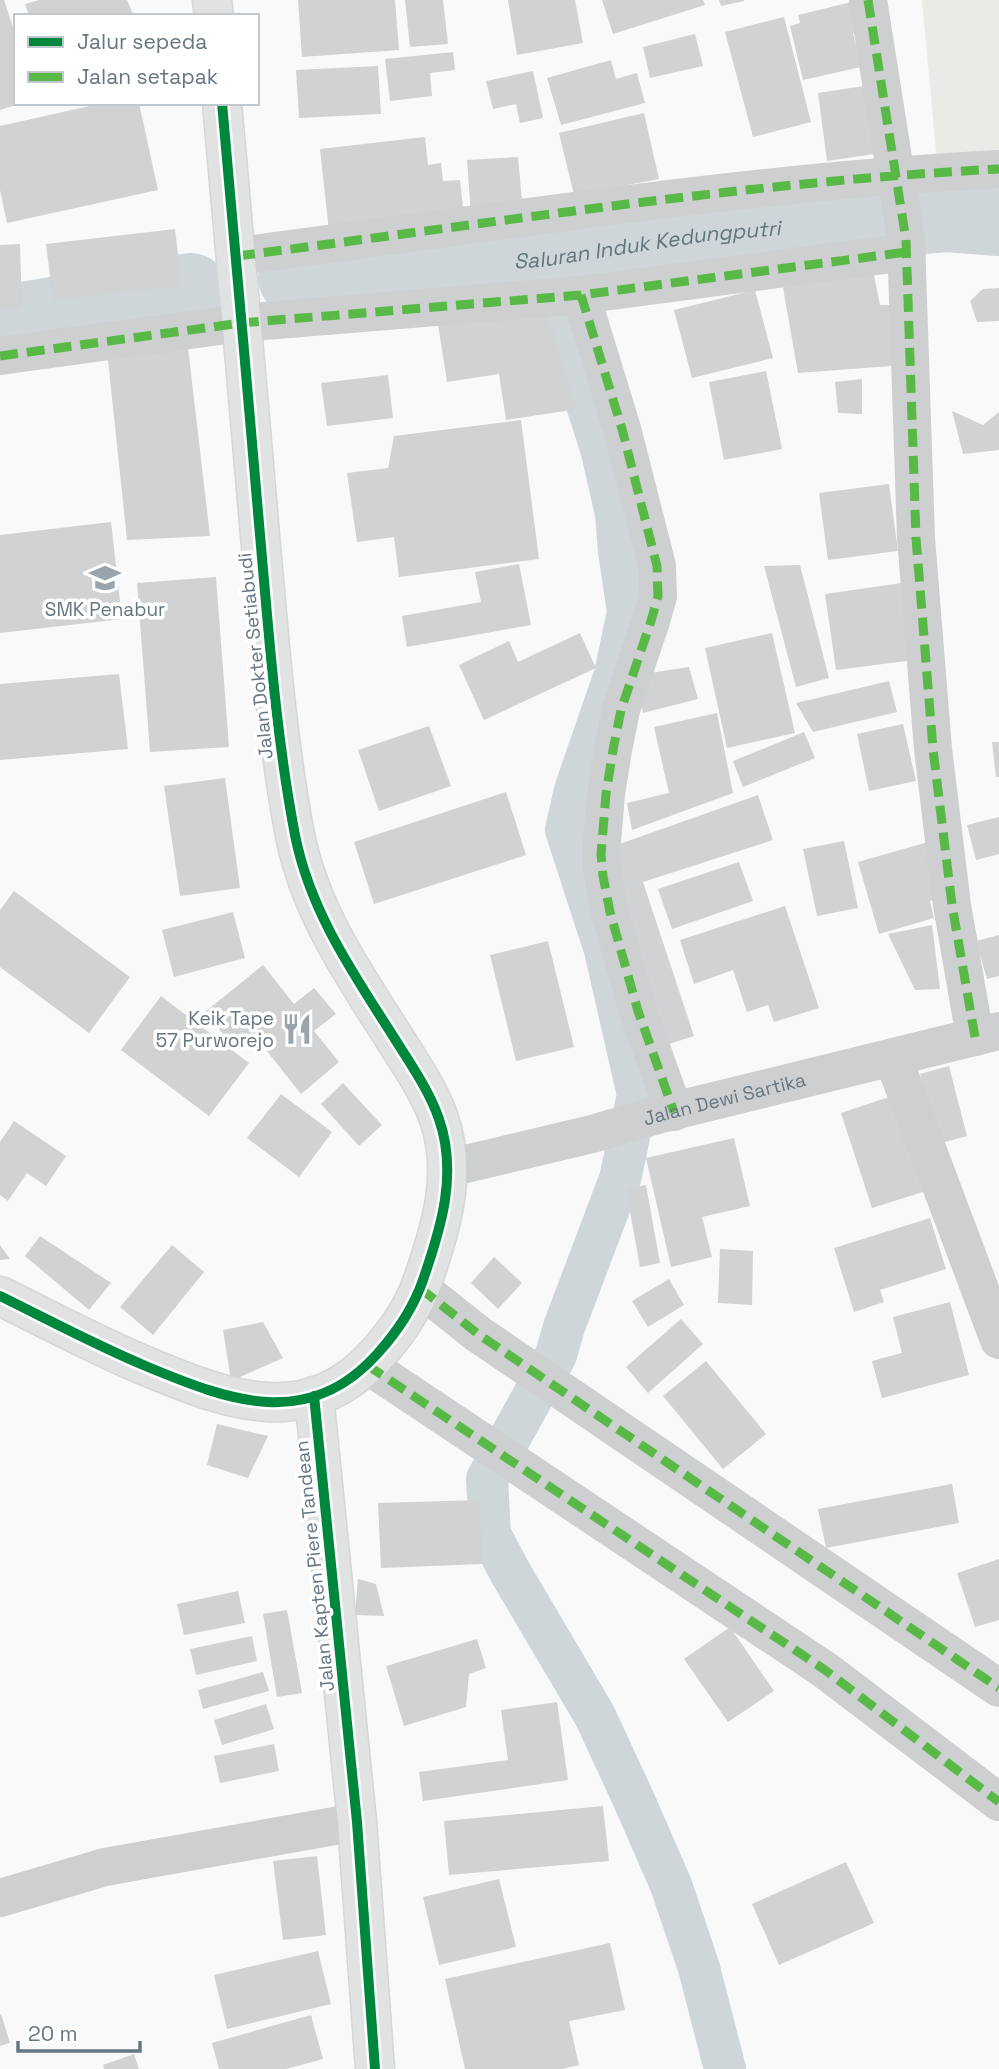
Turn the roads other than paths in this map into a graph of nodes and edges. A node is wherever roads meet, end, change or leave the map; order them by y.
1 (868, 0) edge
2 (222, 105) edge
3 (999, 169) edge
4 (898, 181) junction
5 (907, 246) junction
6 (237, 256) junction
7 (565, 297) junction
8 (241, 323) junction
9 (0, 356) edge
10 (987, 1034) edge
11 (892, 1058) junction
12 (668, 1113) junction
13 (449, 1168) junction
14 (420, 1288) junction
15 (0, 1296) edge
16 (999, 1340) edge
17 (367, 1365) junction
18 (314, 1396) junction
19 (999, 1688) edge
20 (999, 1802) edge
21 (357, 1822) junction
22 (0, 1898) edge
23 (375, 2069) edge

1 - 4 street
2 - 6 street, Jalan Dokter Setiabudi
3 - 4 street
4 - 5 street
4 - 6 street
5 - 7 street
5 - 10 street
6 - 8 street, Jalan Dokter Setiabudi
7 - 8 street
7 - 12 street
8 - 9 street
8 - 13 street, Jalan Dokter Setiabudi
10 - 11 street, Jalan Dewi Sartika
11 - 12 street, Jalan Dewi Sartika
11 - 16 street
12 - 13 street, Jalan Dewi Sartika
13 - 14 street, Jalan Dokter Setiabudi
14 - 17 street, Jalan Dokter Setiabudi
14 - 19 street
15 - 18 street
17 - 18 street, Jalan Dokter Setiabudi
17 - 20 street
18 - 21 street, Jalan Kapten Piere Tandean
21 - 22 street
21 - 23 street, Jalan Kapten Piere Tandean

